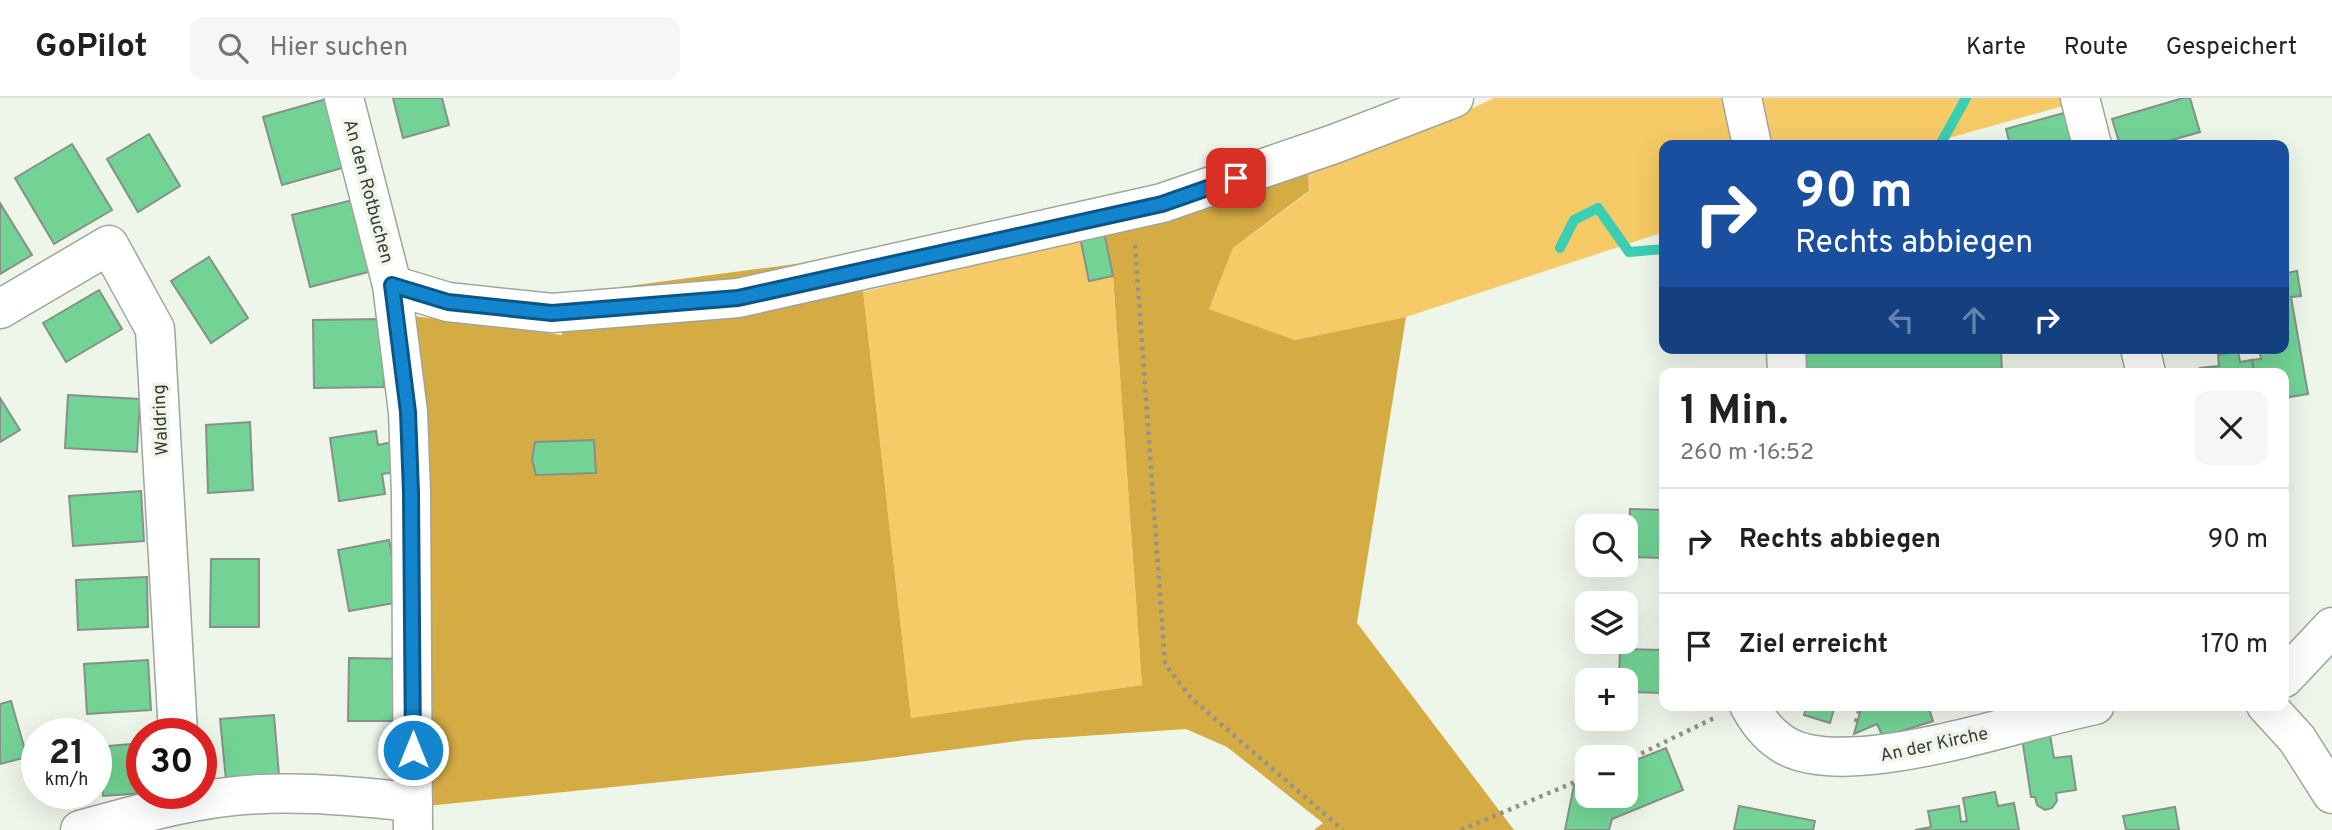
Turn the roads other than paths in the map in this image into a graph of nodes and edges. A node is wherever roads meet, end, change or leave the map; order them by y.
1 (344, 98) edge
2 (1454, 98) edge
3 (2080, 98) edge
4 (2091, 140) edge
5 (392, 285) junction
6 (0, 309) edge
7 (2332, 627) edge
8 (2289, 673) edge
9 (1741, 711) edge
10 (2037, 711) edge
11 (2271, 711) edge
12 (177, 718) edge
13 (2332, 793) edge
14 (217, 797) edge
15 (149, 809) edge
16 (413, 816) edge
17 (80, 830) edge

1 - 5 street, An den Rotbuchen
2 - 5 street
3 - 4 street
5 - 16 street, An den Rotbuchen
6 - 12 street, Waldring
7 - 8 street
9 - 10 street, An der Kirche
11 - 13 street
14 - 16 street
15 - 17 street

